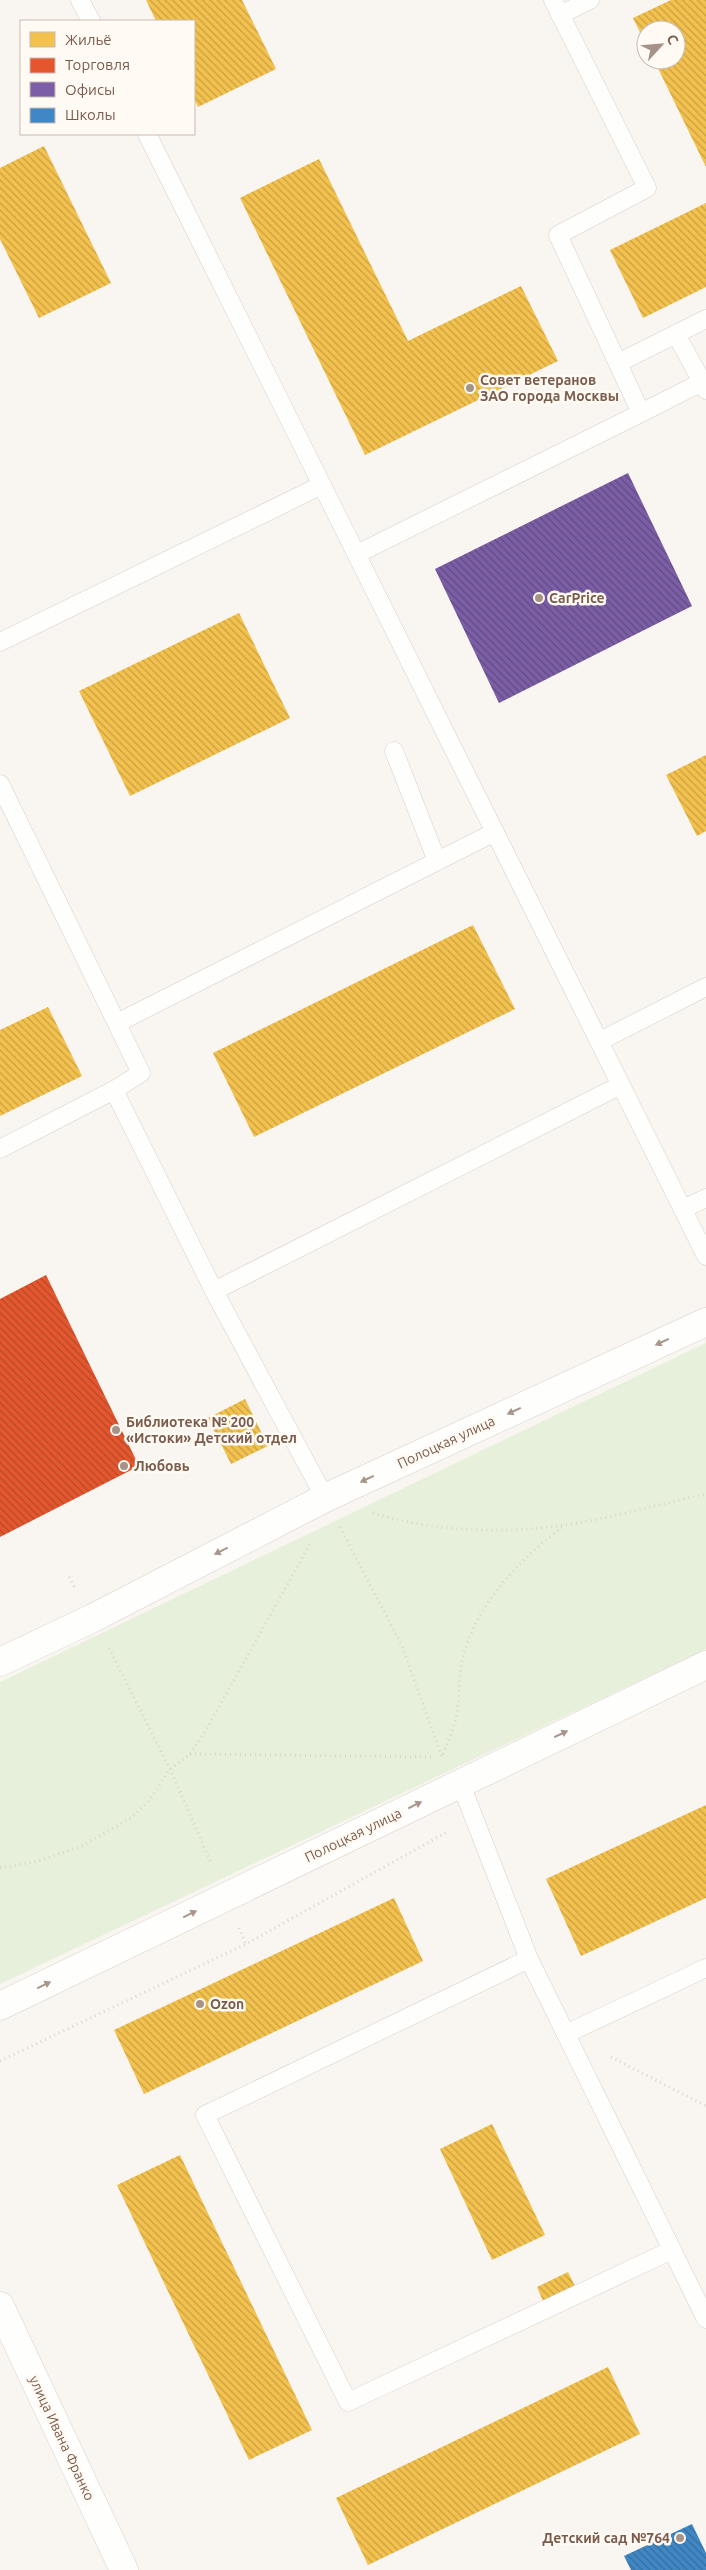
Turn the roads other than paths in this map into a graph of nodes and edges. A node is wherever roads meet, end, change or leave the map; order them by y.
1 (80, 0) edge
2 (590, 0) edge
3 (556, 7) edge
4 (90, 20) edge
5 (147, 135) edge
6 (706, 319) edge
7 (676, 334) junction
8 (618, 363) junction
9 (704, 386) edge
10 (641, 413) junction
11 (322, 485) junction
12 (357, 554) junction
13 (0, 642) edge
14 (394, 751) dead end
15 (0, 784) edge
16 (495, 832) junction
17 (437, 861) junction
18 (706, 987) edge
19 (117, 1024) junction
20 (600, 1041) junction
21 (622, 1085) junction
22 (114, 1090) junction
23 (0, 1149) edge
24 (706, 1198) edge
25 (683, 1210) junction
26 (706, 1256) edge
27 (214, 1291) junction
28 (706, 1322) edge
29 (325, 1498) junction
30 (0, 1662) edge
31 (706, 1665) edge
32 (460, 1782) junction
33 (529, 1959) junction
34 (706, 1968) edge
35 (0, 2006) edge
36 (566, 2034) junction
37 (672, 2250) junction
38 (0, 2306) edge
39 (706, 2319) edge
40 (124, 2570) edge

1 - 4 lane
2 - 3 lane
3 - 8 lane
5 - 11 lane
6 - 7 lane
7 - 8 lane
7 - 9 lane
8 - 10 lane
9 - 10 lane
10 - 12 lane
11 - 12 lane
11 - 13 lane
12 - 16 lane
14 - 17 lane
15 - 19 lane
16 - 17 lane
16 - 20 lane
17 - 19 lane
18 - 20 lane
19 - 22 lane
20 - 21 lane
21 - 25 lane
21 - 27 lane
22 - 23 lane
22 - 27 lane
24 - 25 lane
25 - 26 lane
27 - 29 lane
28 -> 29 street, Полоцкая улица
29 -> 30 street, Полоцкая улица
32 -> 31 street, Полоцкая улица
32 - 33 lane
35 -> 32 street, Полоцкая улица
33 - 36 lane
33 - 37 lane
34 - 36 lane
36 - 37 lane
37 - 39 lane
38 - 40 street, улица Ивана Франко

